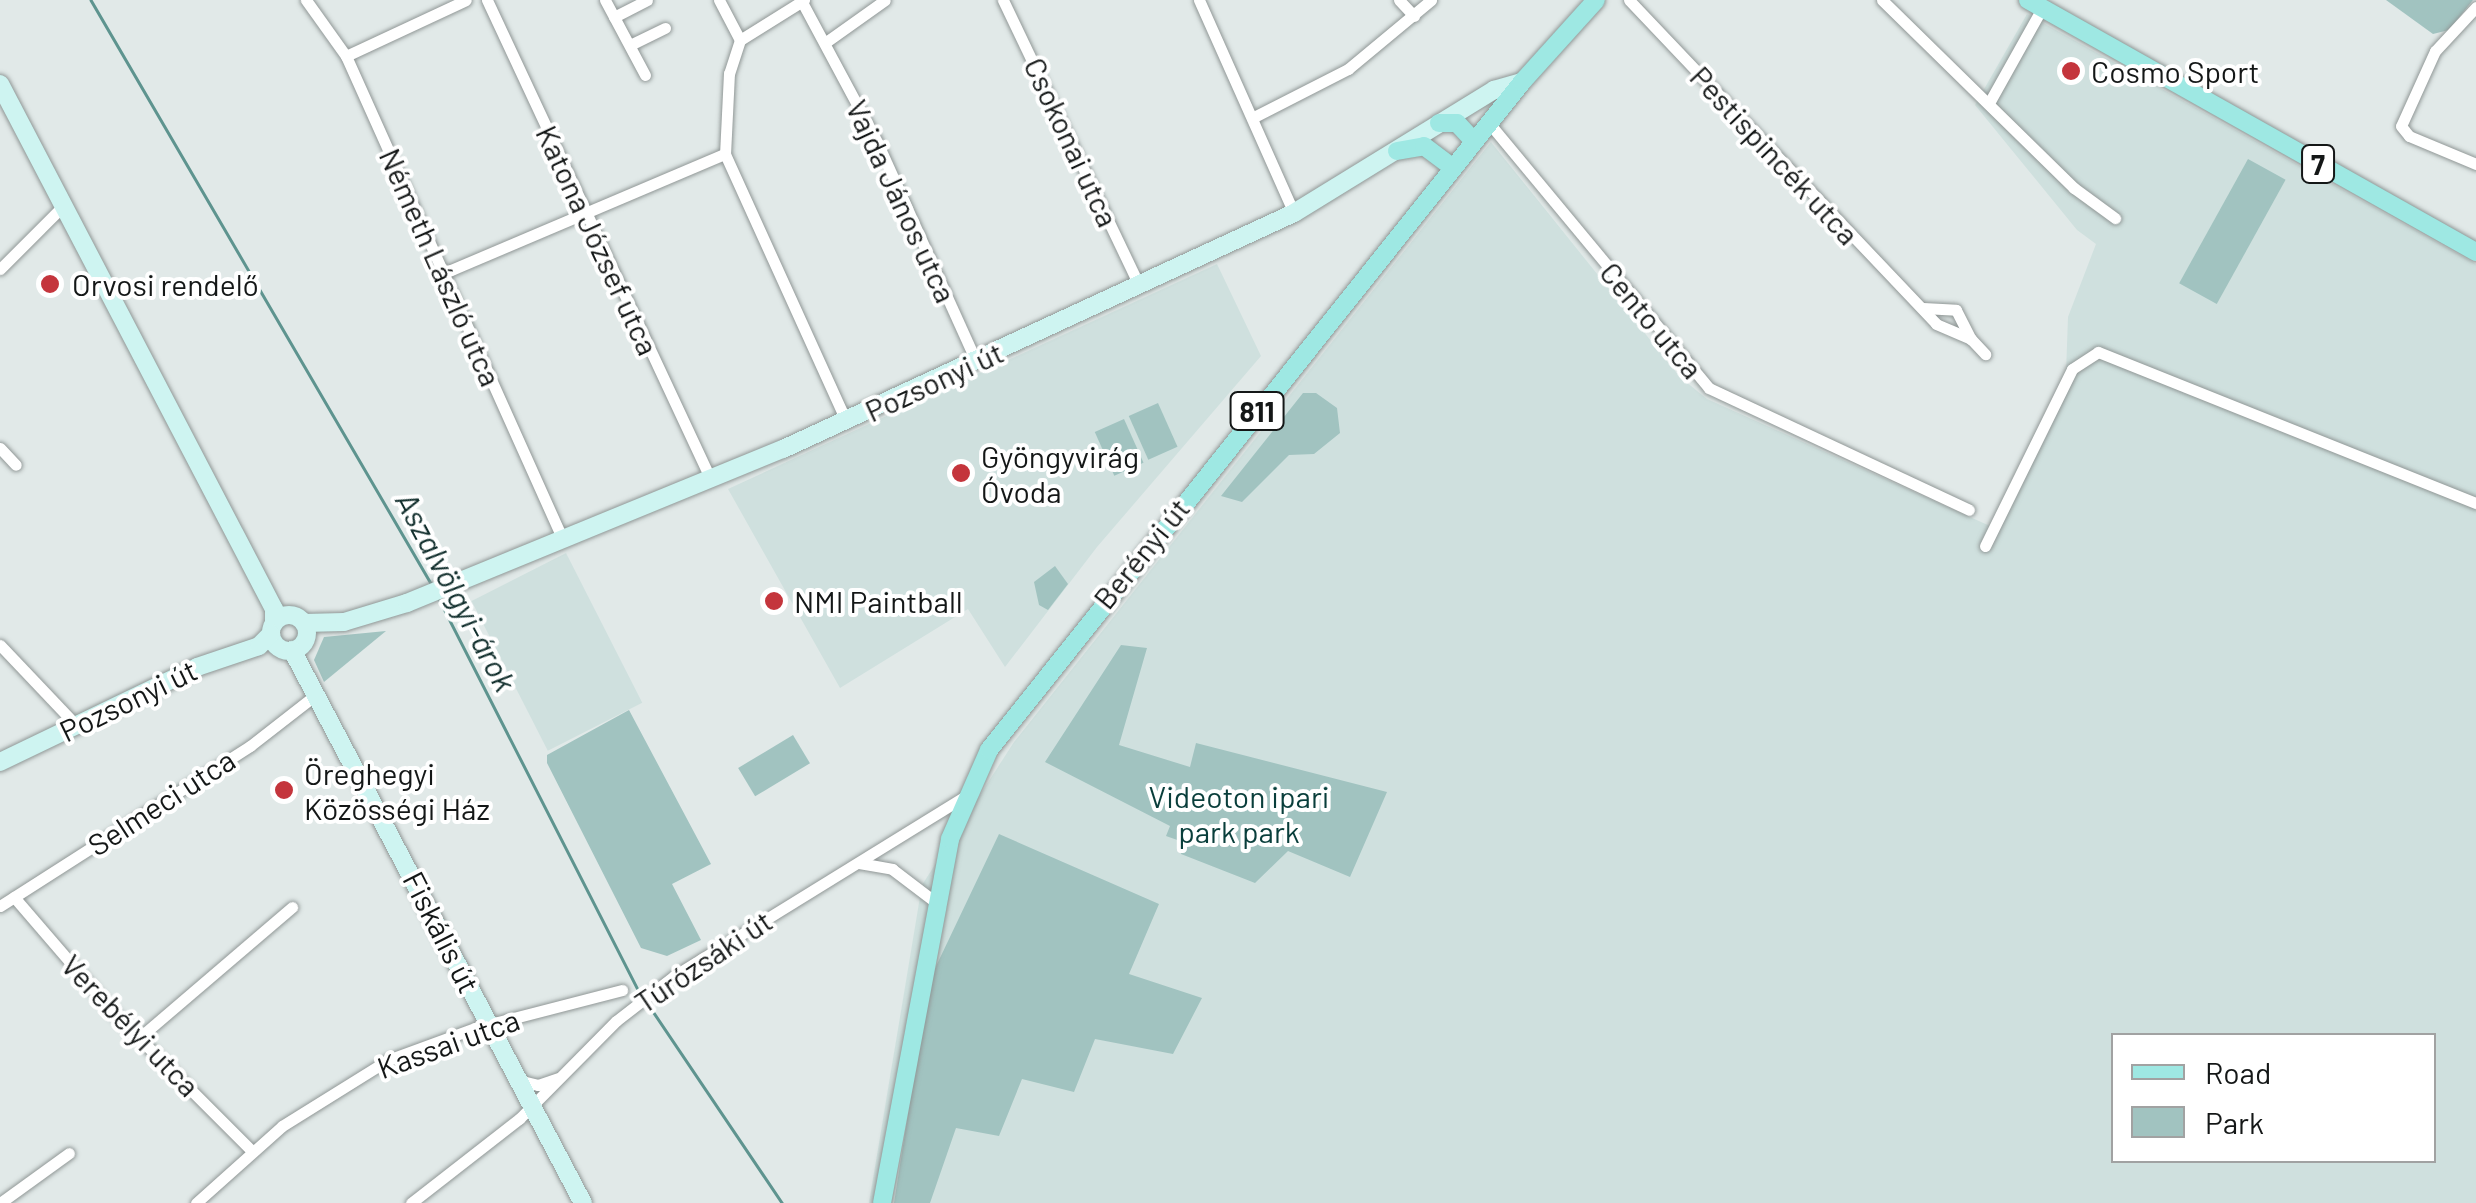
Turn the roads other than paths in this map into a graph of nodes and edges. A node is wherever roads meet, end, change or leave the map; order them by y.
1 (306, 0) edge
2 (466, 0) edge
3 (487, 0) edge
4 (605, 0) edge
5 (647, 0) edge
6 (719, 0) edge
7 (886, 0) edge
8 (1003, 0) edge
9 (1199, 0) edge
10 (1400, 0) edge
11 (1431, 0) edge
12 (1596, 0) edge
13 (1629, 0) edge
14 (1882, 0) edge
15 (803, 1) edge
16 (2035, 4) edge
17 (2476, 7) edge
18 (1414, 16) junction
19 (614, 17) junction
20 (665, 28) dead end
21 (740, 40) junction
22 (826, 42) junction
23 (630, 46) junction
24 (346, 56) junction
25 (644, 75) dead end
26 (1522, 82) junction
27 (0, 84) edge
28 (1990, 103) junction
29 (1252, 118) junction
30 (1490, 122) junction
31 (1439, 123) junction
32 (1474, 141) junction
33 (1396, 151) junction
34 (726, 154) junction
35 (2476, 164) edge
36 (1453, 168) junction
37 (63, 206) junction
38 (584, 212) junction
39 (1294, 213) junction
40 (2115, 218) dead end
41 (2476, 252) edge
42 (0, 269) edge
43 (444, 273) junction
44 (1140, 285) junction
45 (1923, 308) junction
46 (1971, 339) junction
47 (1984, 354) dead end
48 (976, 360) junction
49 (846, 421) junction
50 (0, 448) edge
51 (16, 465) dead end
52 (712, 480) junction
53 (2476, 503) edge
54 (1969, 510) dead end
55 (564, 540) junction
56 (1985, 546) dead end
57 (289, 635) junction
58 (0, 645) edge
59 (318, 693) junction
60 (76, 726) junction
61 (0, 762) edge
62 (966, 795) junction
63 (898, 838) junction
64 (858, 864) junction
65 (892, 869) junction
66 (14, 896) junction
67 (938, 904) junction
68 (0, 906) edge
69 (292, 907) dead end
70 (622, 990) dead end
71 (489, 1023) junction
72 (140, 1037) junction
73 (562, 1076) junction
74 (518, 1080) junction
75 (532, 1107) junction
76 (251, 1150) junction
77 (68, 1153) dead end
78 (0, 1202) edge
79 (196, 1203) edge
80 (411, 1203) edge
81 (583, 1203) edge
82 (882, 1203) edge

1 - 24 street, Németh László utca
2 - 24 street
3 - 38 street, Katona József utca
4 - 19 street
5 - 19 street
6 - 21 street
7 - 22 street
8 - 44 street, Csokonai utca
9 - 29 street
10 - 18 street
11 - 18 street
12 - 26 main road, Berényi út / 811
13 - 45 street, Pestispincék utca
14 - 28 street
15 - 21 street
15 - 22 street, Vajda János utca
16 - 28 street
16 - 41 main road, 7
17 - 35 street
18 - 29 street
19 - 23 street
20 - 23 street
21 - 34 street
22 - 48 street, Vajda János utca
23 - 25 street
24 - 43 street, Németh László utca
26 - 30 main road, Berényi út / 811
26 - 31 street, Pozsonyi út
27 - 37 street, Fiskális út
28 - 40 street
29 - 39 street
30 - 32 main road, Berényi út / 811
30 - 54 street, Cento utca
31 - 32 main road
31 - 33 street, Pozsonyi út
32 - 36 main road, Berényi út / 811
33 - 36 main road
33 - 39 street, Pozsonyi út
34 - 38 street
34 - 49 street
36 - 62 main road, Berényi út / 811
37 - 42 street
37 - 57 street, Fiskális út
38 - 43 street
38 - 52 street, Katona József utca
39 - 44 street, Pozsonyi út
43 - 55 street, Németh László utca
44 - 48 street, Pozsonyi út
45 - 46 street, Pestispincék utca
45 - 46 street, Pestispincék utca
46 - 47 street, Pestispincék utca
48 - 49 street, Pozsonyi út
49 - 52 street, Pozsonyi út
50 - 51 street
52 - 55 street, Pozsonyi út
53 - 56 street
55 - 57 street, Pozsonyi út
57 - 59 street, Fiskális út
57 - 60 street, Pozsonyi út
58 - 60 street
59 - 66 street, Selmeci utca
59 - 71 street, Fiskális út
60 - 61 street, Pozsonyi út
62 - 63 street, Túrózsáki út
62 - 67 main road, Berényi út / 811
63 - 64 street, Túrózsáki út
63 - 65 street
64 - 65 street
64 - 73 street, Túrózsáki út
65 - 67 street
66 - 68 street, Selmeci utca
66 - 72 street, Verebélyi utca
67 - 82 main road, Berényi út / 811
69 - 72 street
70 - 71 street, Kassai utca
71 - 74 street, Fiskális út
71 - 76 street, Kassai utca
72 - 76 street, Verebélyi utca
73 - 74 street
73 - 75 street, Túrózsáki út
74 - 75 street, Fiskális út
75 - 80 street, Túrózsáki út
75 - 81 street, Fiskális út
76 - 79 street, Kassai utca
77 - 78 street

